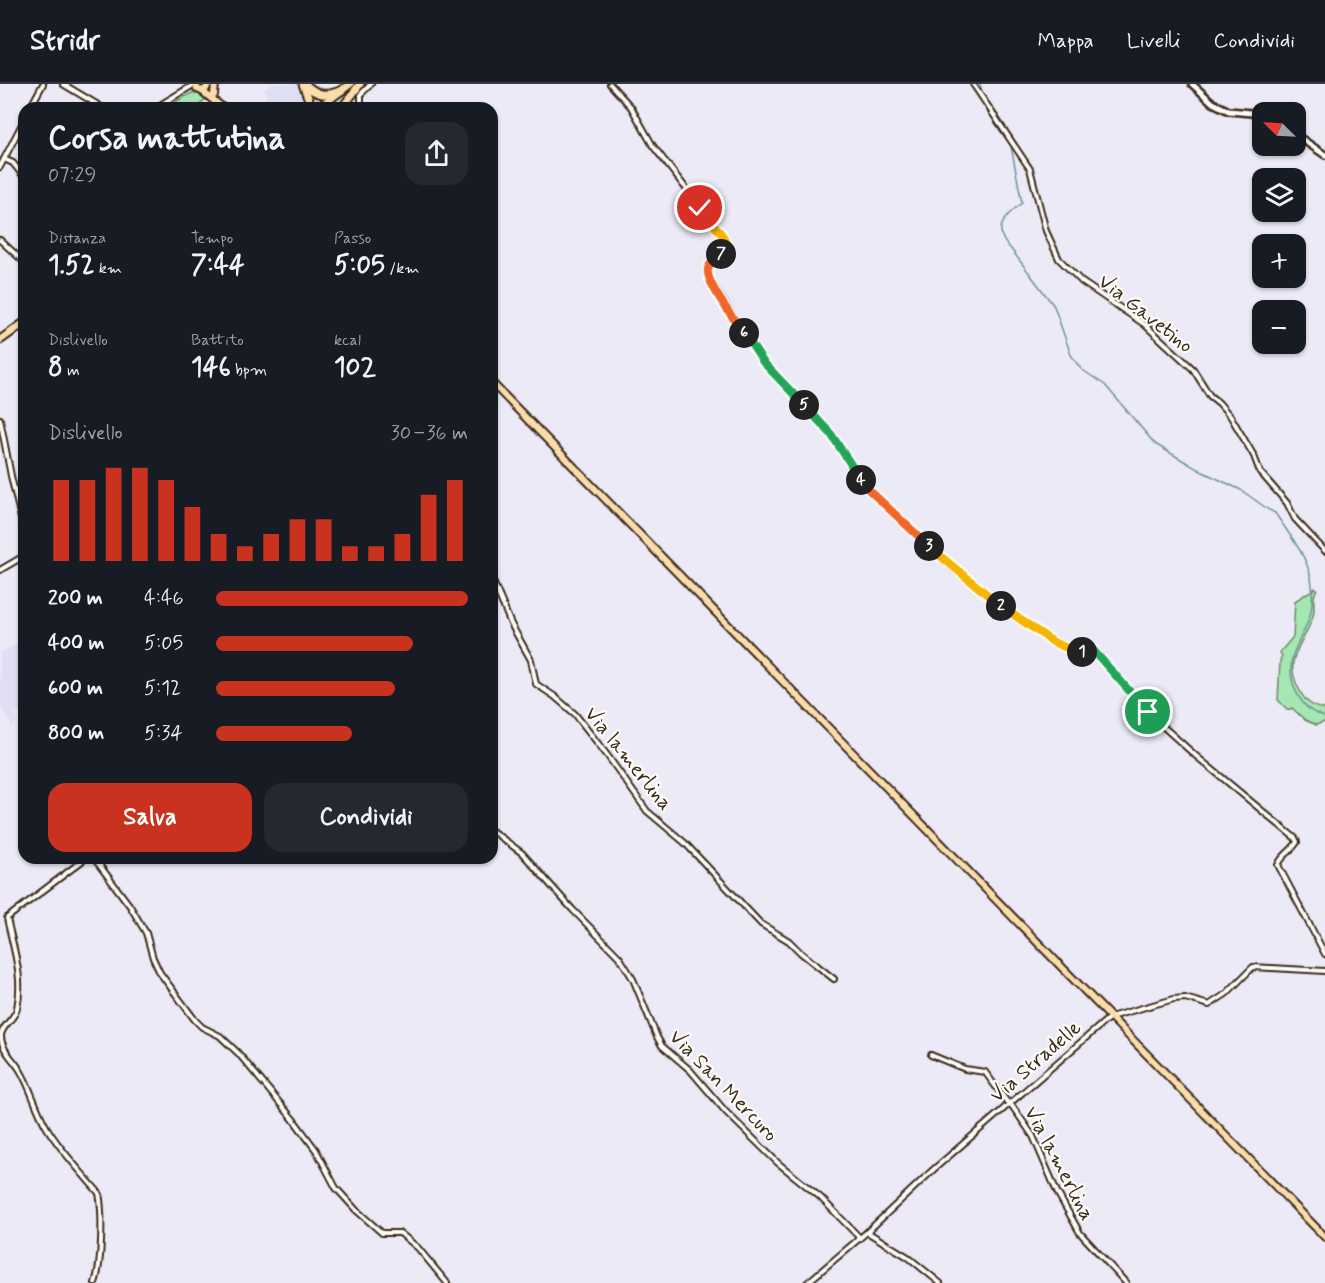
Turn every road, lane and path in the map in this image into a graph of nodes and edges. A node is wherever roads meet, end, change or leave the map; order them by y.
1 (41, 84) edge
2 (63, 84) edge
3 (304, 84) edge
4 (350, 84) edge
5 (357, 84) edge
6 (371, 84) edge
7 (610, 84) edge
8 (973, 84) edge
9 (1192, 84) edge
10 (201, 87) edge
11 (342, 90) junction
12 (33, 102) edge
13 (93, 102) edge
14 (168, 102) edge
15 (217, 102) joint
16 (309, 102) edge
17 (326, 102) edge
18 (333, 102) edge
19 (346, 102) edge
20 (361, 102) edge
21 (1252, 113) edge
22 (18, 132) edge
23 (1306, 142) edge
24 (1325, 155) edge
25 (4, 159) junction
26 (0, 167) edge
27 (18, 170) edge
28 (0, 240) edge
29 (18, 253) edge
30 (18, 329) edge
31 (0, 342) edge
32 (498, 389) edge
33 (0, 419) edge
34 (18, 506) edge
35 (1325, 551) edge
36 (18, 560) edge
37 (0, 570) edge
38 (498, 592) edge
39 (498, 835) edge
40 (78, 864) edge
41 (98, 864) edge
42 (1325, 954) edge
43 (1325, 971) edge
44 (834, 979) dead end
45 (1110, 1017) junction
46 (931, 1055) dead end
47 (1010, 1102) junction
48 (867, 1232) junction
49 (1325, 1237) edge
50 (860, 1238) junction
51 (95, 1283) edge
52 (447, 1283) edge
53 (807, 1283) edge
54 (940, 1283) edge
55 (1126, 1283) edge

1 - 12 street
2 - 13 street
3 - 11 highway
3 - 16 highway
4 - 11 highway
5 - 18 highway
5 - 19 highway
6 - 20 street
7 - 42 street
8 - 35 street, Via Gavetino
9 - 21 main road
10 - 14 street
10 - 15 main road
10 - 15 main road
11 - 17 highway
22 - 25 street
23 - 24 main road
25 - 26 street
25 - 27 street
28 - 29 street
30 - 31 highway
32 - 45 main road
33 - 34 street
36 - 37 street
38 - 44 street, Via lamerlina
39 - 50 street, Via San Mercuro
40 - 51 street
41 - 52 street
43 - 45 street, Via Stradelle
45 - 47 street, Via Stradelle
45 - 49 main road
46 - 47 street, Via lamerlina
47 - 48 street, Via Stradelle
47 - 55 street, Via lamerlina
48 - 50 street, Via Stradelle
48 - 54 street
50 - 53 street, Via Stradelle

